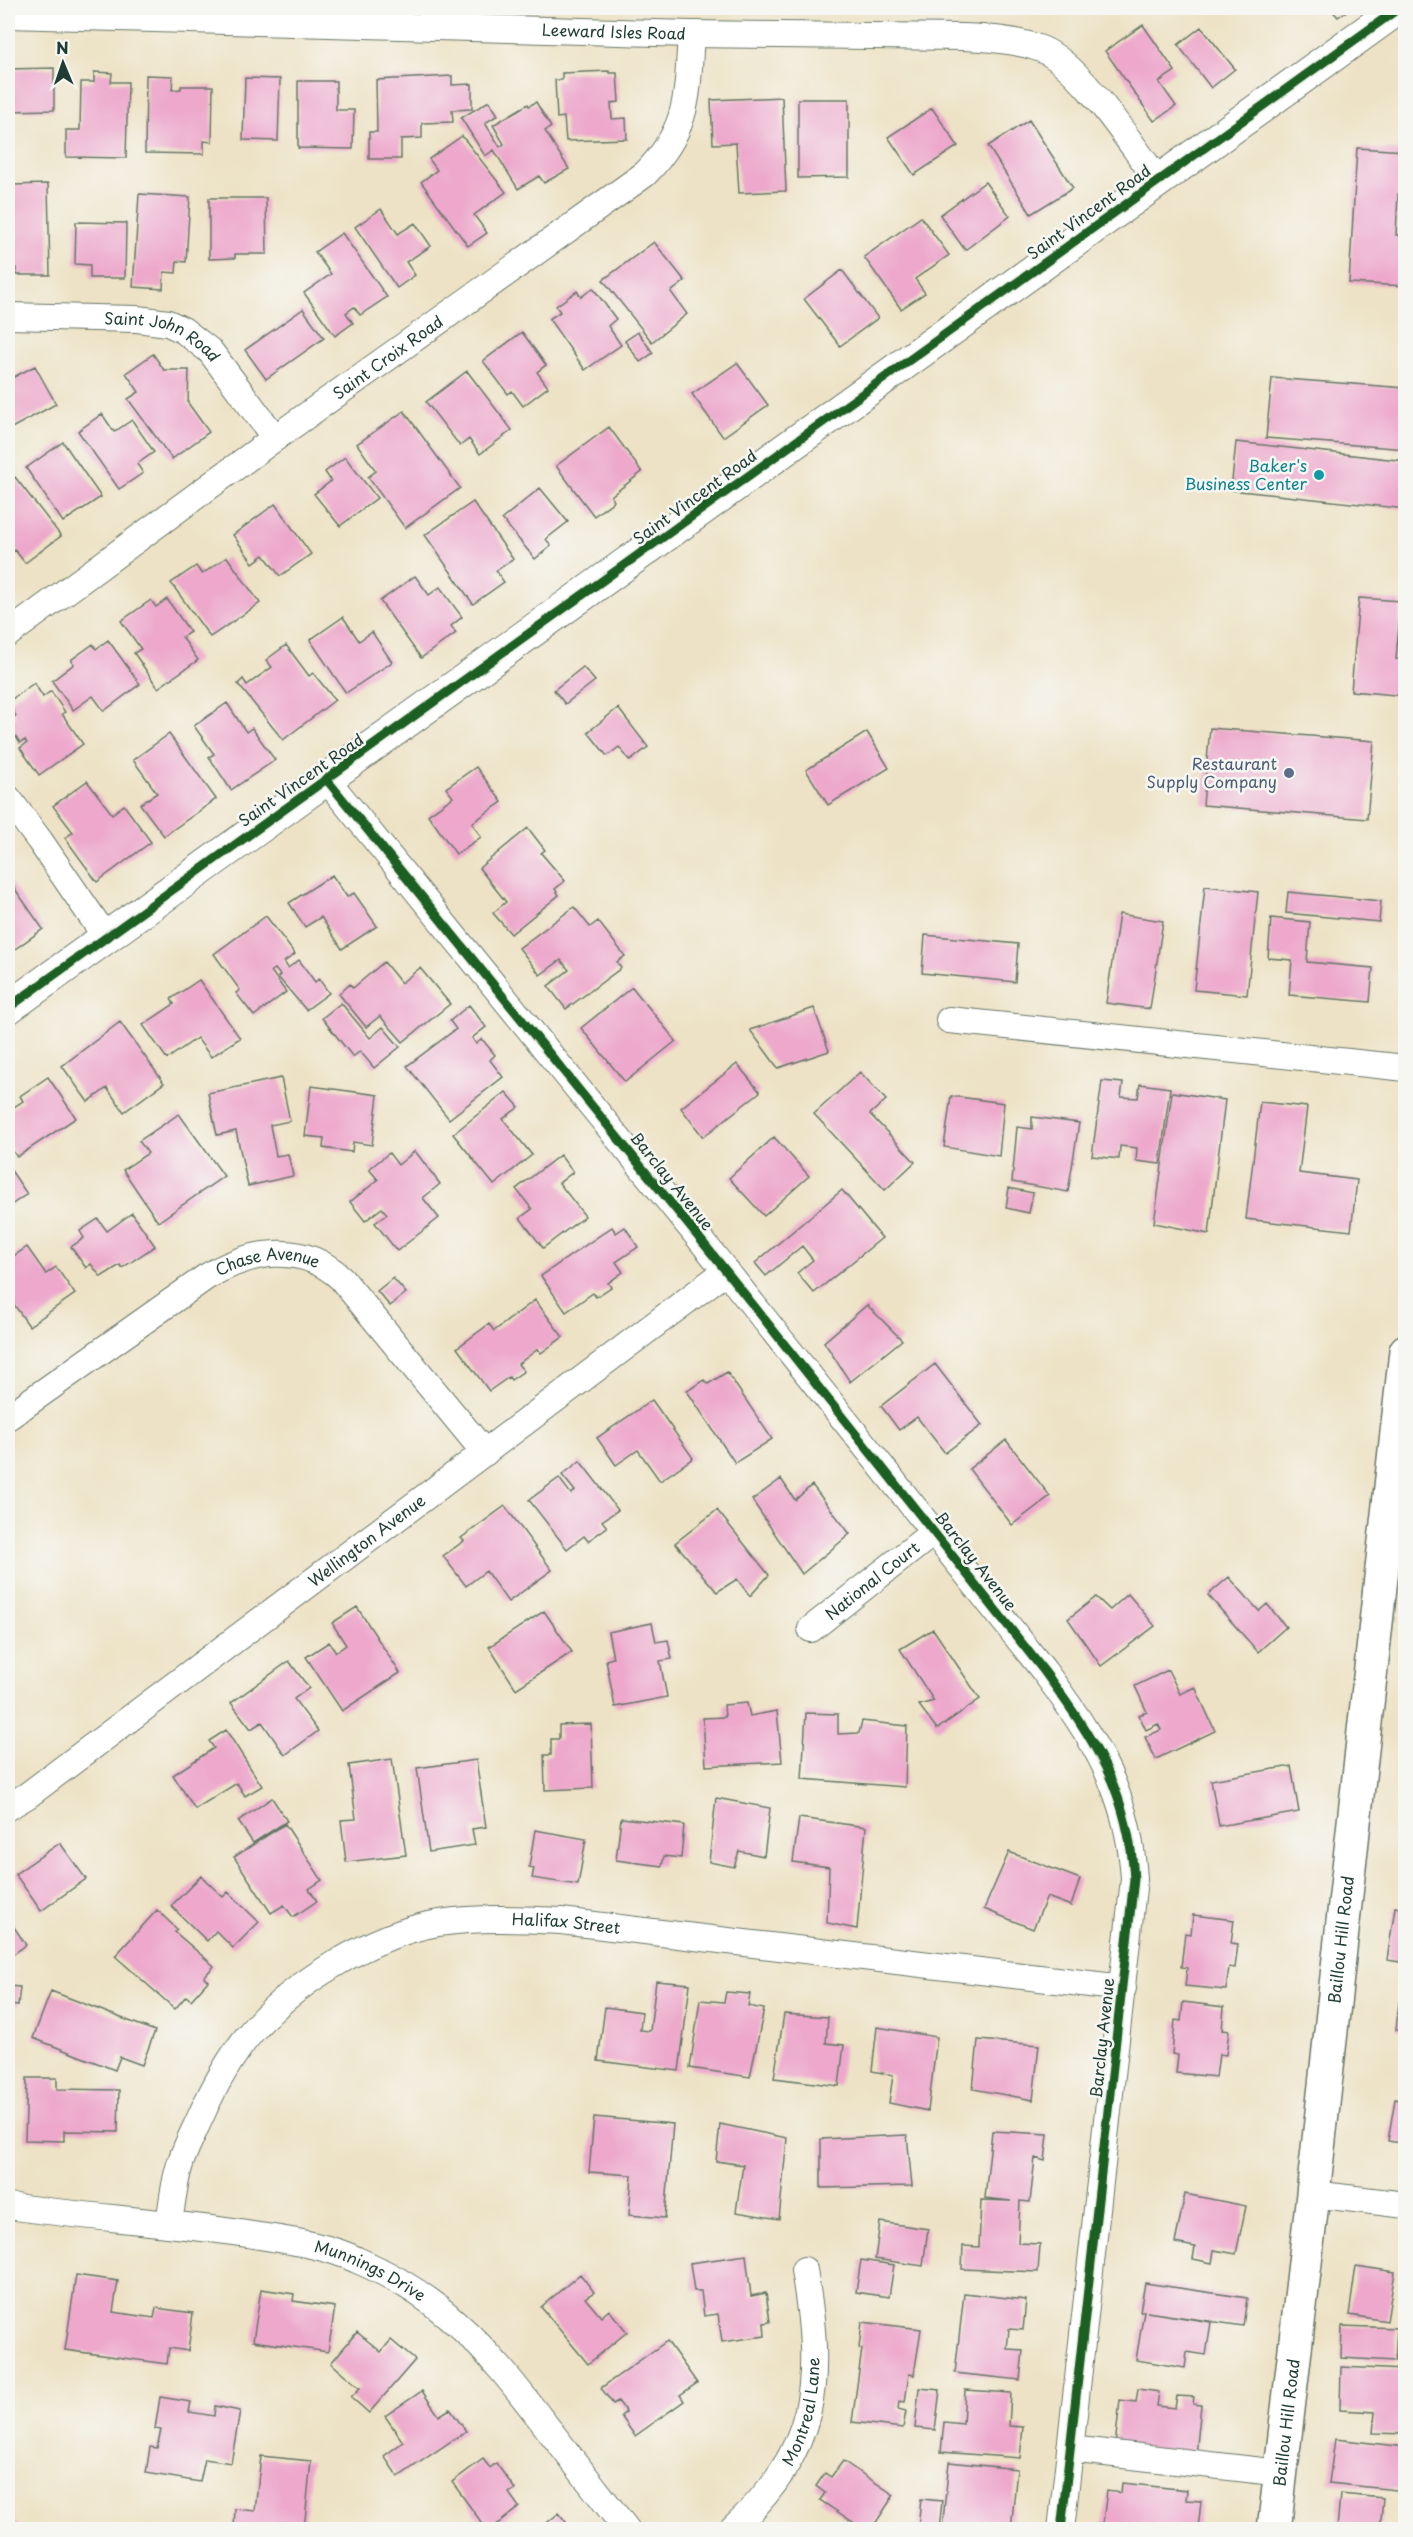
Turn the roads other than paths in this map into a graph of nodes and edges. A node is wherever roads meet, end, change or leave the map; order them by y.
1 (1400, 8) edge
2 (8, 15) edge
3 (691, 34) junction
4 (1158, 180) junction
5 (8, 316) edge
6 (275, 438) junction
7 (8, 634) edge
8 (327, 780) junction
9 (8, 798) edge
10 (105, 936) junction
11 (8, 1008) edge
12 (949, 1020) dead end
13 (1406, 1068) edge
14 (726, 1271) junction
15 (1406, 1351) edge
16 (8, 1417) edge
17 (485, 1453) junction
18 (934, 1532) junction
19 (811, 1629) dead end
20 (8, 1807) edge
21 (1123, 1988) junction
22 (1313, 2194) junction
23 (1406, 2205) edge
24 (8, 2206) edge
25 (168, 2224) junction
26 (804, 2270) dead end
27 (1070, 2449) junction
28 (1281, 2473) junction
29 (627, 2529) edge
30 (731, 2529) edge
31 (1061, 2529) edge
32 (1274, 2529) edge

1 - 4 street, Saint Vincent Road
2 - 3 street, Leeward Isles Road
3 - 4 street, Leeward Isles Road
3 - 6 street, Saint Croix Road
4 - 8 street, Saint Vincent Road
5 - 6 street, Saint John Road
6 - 7 street, Saint Croix Road
8 - 10 street, Saint Vincent Road
8 - 14 street, Barclay Avenue
9 - 10 street
10 - 11 street, Saint Vincent Road
12 - 13 street
14 - 17 street, Wellington Avenue
14 - 18 street, Barclay Avenue
15 - 22 main road, Baillou Hill Road
16 - 17 street, Chase Avenue
17 - 20 street, Wellington Avenue
18 - 19 street, National Court
18 - 21 street, Barclay Avenue
21 - 25 street, Halifax Street
21 - 27 street, Barclay Avenue
22 - 23 street
22 - 28 main road, Baillou Hill Road
24 - 25 street, Munnings Drive
25 - 29 street, Munnings Drive
26 - 30 street, Montreal Lane
27 - 28 street
27 - 31 street, Barclay Avenue
28 - 32 main road, Baillou Hill Road

